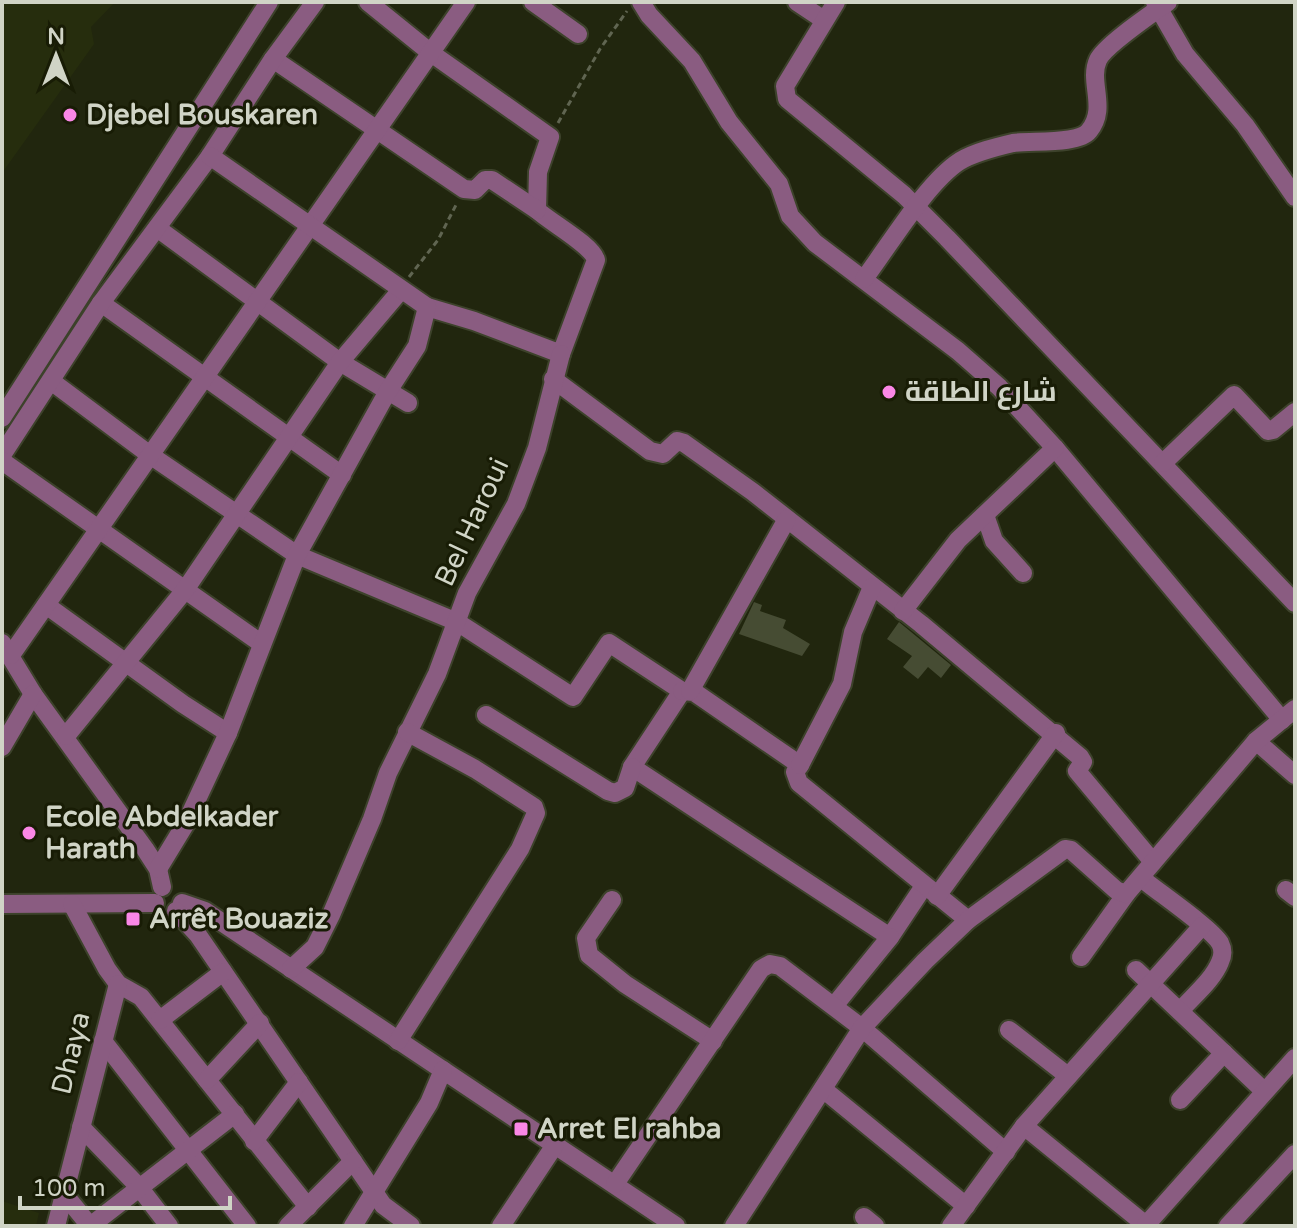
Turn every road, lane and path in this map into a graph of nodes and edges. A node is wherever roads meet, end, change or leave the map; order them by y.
1 (269, 2) edge
2 (315, 2) edge
3 (368, 2) edge
4 (466, 2) edge
5 (533, 2) edge
6 (633, 2) edge
7 (641, 2) edge
8 (797, 2) edge
9 (836, 2) edge
10 (1161, 4) edge
11 (824, 20) junction
12 (578, 34) dead end
13 (431, 53) junction
14 (273, 59) junction
15 (376, 131) junction
16 (550, 137) junction
17 (210, 156) junction
18 (464, 189) junction
19 (1295, 197) edge
20 (916, 209) junction
21 (537, 210) junction
22 (310, 225) junction
23 (157, 228) junction
24 (864, 279) junction
25 (401, 290) junction
26 (258, 301) junction
27 (101, 303) junction
28 (427, 307) junction
29 (561, 354) junction
30 (340, 362) junction
31 (205, 377) junction
32 (553, 379) junction
33 (51, 381) junction
34 (388, 391) junction
35 (408, 403) dead end
36 (1295, 412) edge
37 (2, 418) edge
38 (290, 438) junction
39 (1055, 448) junction
40 (150, 455) junction
41 (2, 458) edge
42 (1163, 463) junction
43 (342, 475) junction
44 (238, 515) junction
45 (985, 515) junction
46 (787, 519) junction
47 (100, 528) junction
48 (297, 555) junction
49 (1023, 573) dead end
50 (872, 587) junction
51 (185, 590) junction
52 (1295, 603) edge
53 (46, 605) junction
54 (903, 611) junction
55 (457, 622) junction
56 (262, 644) junction
57 (6, 649) edge
58 (126, 664) junction
59 (686, 691) junction
60 (33, 694) junction
61 (1288, 714) edge
62 (486, 715) dead end
63 (407, 732) junction
64 (228, 733) junction
65 (1056, 733) junction
66 (66, 736) junction
67 (1256, 741) junction
68 (2, 747) edge
69 (800, 765) junction
70 (632, 767) junction
71 (1295, 775) edge
72 (1153, 862) junction
73 (1141, 878) junction
74 (158, 886) junction
75 (931, 891) junction
76 (1126, 894) junction
77 (612, 900) dead end
78 (2, 904) edge
79 (72, 904) junction
80 (179, 907) junction
81 (968, 920) junction
82 (1202, 926) junction
83 (890, 937) junction
84 (1081, 957) dead end
85 (291, 969) junction
86 (1136, 970) dead end
87 (223, 972) junction
88 (118, 984) junction
89 (1150, 984) junction
90 (834, 1006) junction
91 (1180, 1011) junction
92 (160, 1020) junction
93 (260, 1023) junction
94 (862, 1028) junction
95 (1009, 1030) dead end
96 (103, 1041) junction
97 (398, 1041) junction
98 (713, 1041) junction
99 (1224, 1053) junction
100 (1295, 1058) edge
101 (443, 1070) junction
102 (1068, 1076) junction
103 (207, 1080) junction
104 (299, 1082) junction
105 (823, 1089) junction
106 (1264, 1091) junction
107 (1180, 1100) dead end
108 (235, 1114) junction
109 (1024, 1126) junction
110 (81, 1127) junction
111 (254, 1141) junction
112 (555, 1145) junction
113 (187, 1149) junction
114 (1006, 1152) junction
115 (1295, 1154) edge
116 (353, 1161) junction
117 (615, 1184) junction
118 (139, 1187) junction
119 (374, 1191) junction
120 (64, 1194) junction
121 (966, 1206) junction
122 (308, 1207) junction
123 (651, 1218) edge
124 (56, 1226) edge
125 (90, 1226) edge
126 (169, 1226) edge
127 (247, 1226) edge
128 (288, 1226) edge
129 (353, 1226) edge
130 (411, 1226) edge
131 (501, 1226) edge
132 (676, 1226) edge
133 (734, 1226) edge
134 (951, 1226) edge
135 (1146, 1226) edge
136 (1228, 1226) edge

1 - 37 street
2 - 14 street
3 - 13 street
4 - 13 street
5 - 12 street
6 - 16 path
7 - 24 street
8 - 11 street
9 - 11 street
10 - 19 street
10 - 20 street
11 - 20 street
13 - 15 street
13 - 16 street
14 - 15 street
14 - 17 street
15 - 18 street
15 - 22 street
16 - 21 street
17 - 22 street
17 - 23 street
18 - 21 street
18 - 25 path
20 - 24 street
20 - 42 street
21 - 29 street, Bel Haroui
22 - 25 street
22 - 26 street
23 - 26 street
23 - 27 street
24 - 39 street
25 - 28 street
25 - 30 street
26 - 30 street
26 - 31 street
27 - 31 street
27 - 33 street
28 - 29 street
28 - 34 street
29 - 32 street, Bel Haroui
30 - 34 street
30 - 38 street
31 - 38 street
31 - 40 street
32 - 46 street
32 - 55 street, Bel Haroui
33 - 40 street
33 - 41 street
34 - 35 street
34 - 43 street
36 - 42 street
38 - 43 street
38 - 44 street
39 - 45 street
39 - 61 street
40 - 44 street
40 - 47 street
41 - 47 street
42 - 52 street
43 - 48 street
44 - 48 street
44 - 51 street
45 - 49 street
45 - 54 street
46 - 50 street
46 - 59 street
47 - 51 street
47 - 53 street
48 - 55 street
48 - 56 street
50 - 54 street
50 - 69 street
51 - 56 street
51 - 58 street
53 - 57 street
53 - 58 street
54 - 65 street
55 - 59 street
55 - 63 street, Bel Haroui
56 - 64 street
57 - 60 street
58 - 64 street
58 - 66 street
59 - 69 street
59 - 70 street
60 - 66 street
60 - 68 street
61 - 67 street
62 - 70 street
63 - 85 street, Bel Haroui
63 - 97 street
64 - 74 street
65 - 72 street
65 - 75 street
66 - 74 street
67 - 71 street
67 - 72 street
69 - 75 street
70 - 83 street
72 - 73 street
73 - 76 street
73 - 82 street
74 - 79 street
74 - 80 street
75 - 81 street
75 - 83 street
76 - 81 street
76 - 84 street
77 - 98 street
78 - 79 street
79 - 88 street, Dhaya
80 - 85 street
80 - 87 street
81 - 94 street
82 - 89 street
82 - 91 street
83 - 90 street
85 - 97 street
86 - 89 street
87 - 92 street
87 - 93 street
88 - 92 street
88 - 96 street, Dhaya
89 - 91 street
89 - 102 street
90 - 94 street
90 - 98 street
91 - 99 street
92 - 103 street
93 - 103 street
93 - 104 street
94 - 105 street
94 - 114 street
95 - 102 street
96 - 110 street, Dhaya
96 - 113 street
97 - 101 street
98 - 117 street
99 - 106 street
99 - 107 street
100 - 106 street
101 - 112 street
101 - 119 street
102 - 109 street
103 - 108 street
104 - 111 street
104 - 116 street
105 - 121 street
105 - 133 street
106 - 135 street
108 - 111 street
108 - 113 street
109 - 114 street
109 - 135 street
110 - 118 street
110 - 120 street, Dhaya
111 - 122 street
112 - 117 street
112 - 131 street
113 - 118 street
113 - 127 street
114 - 121 street
115 - 136 street
116 - 119 street
116 - 122 street
117 - 123 street
118 - 125 street
118 - 126 street
119 - 129 street
119 - 130 street
120 - 124 street, Dhaya
120 - 125 street
121 - 134 street
122 - 128 street
123 - 132 street

